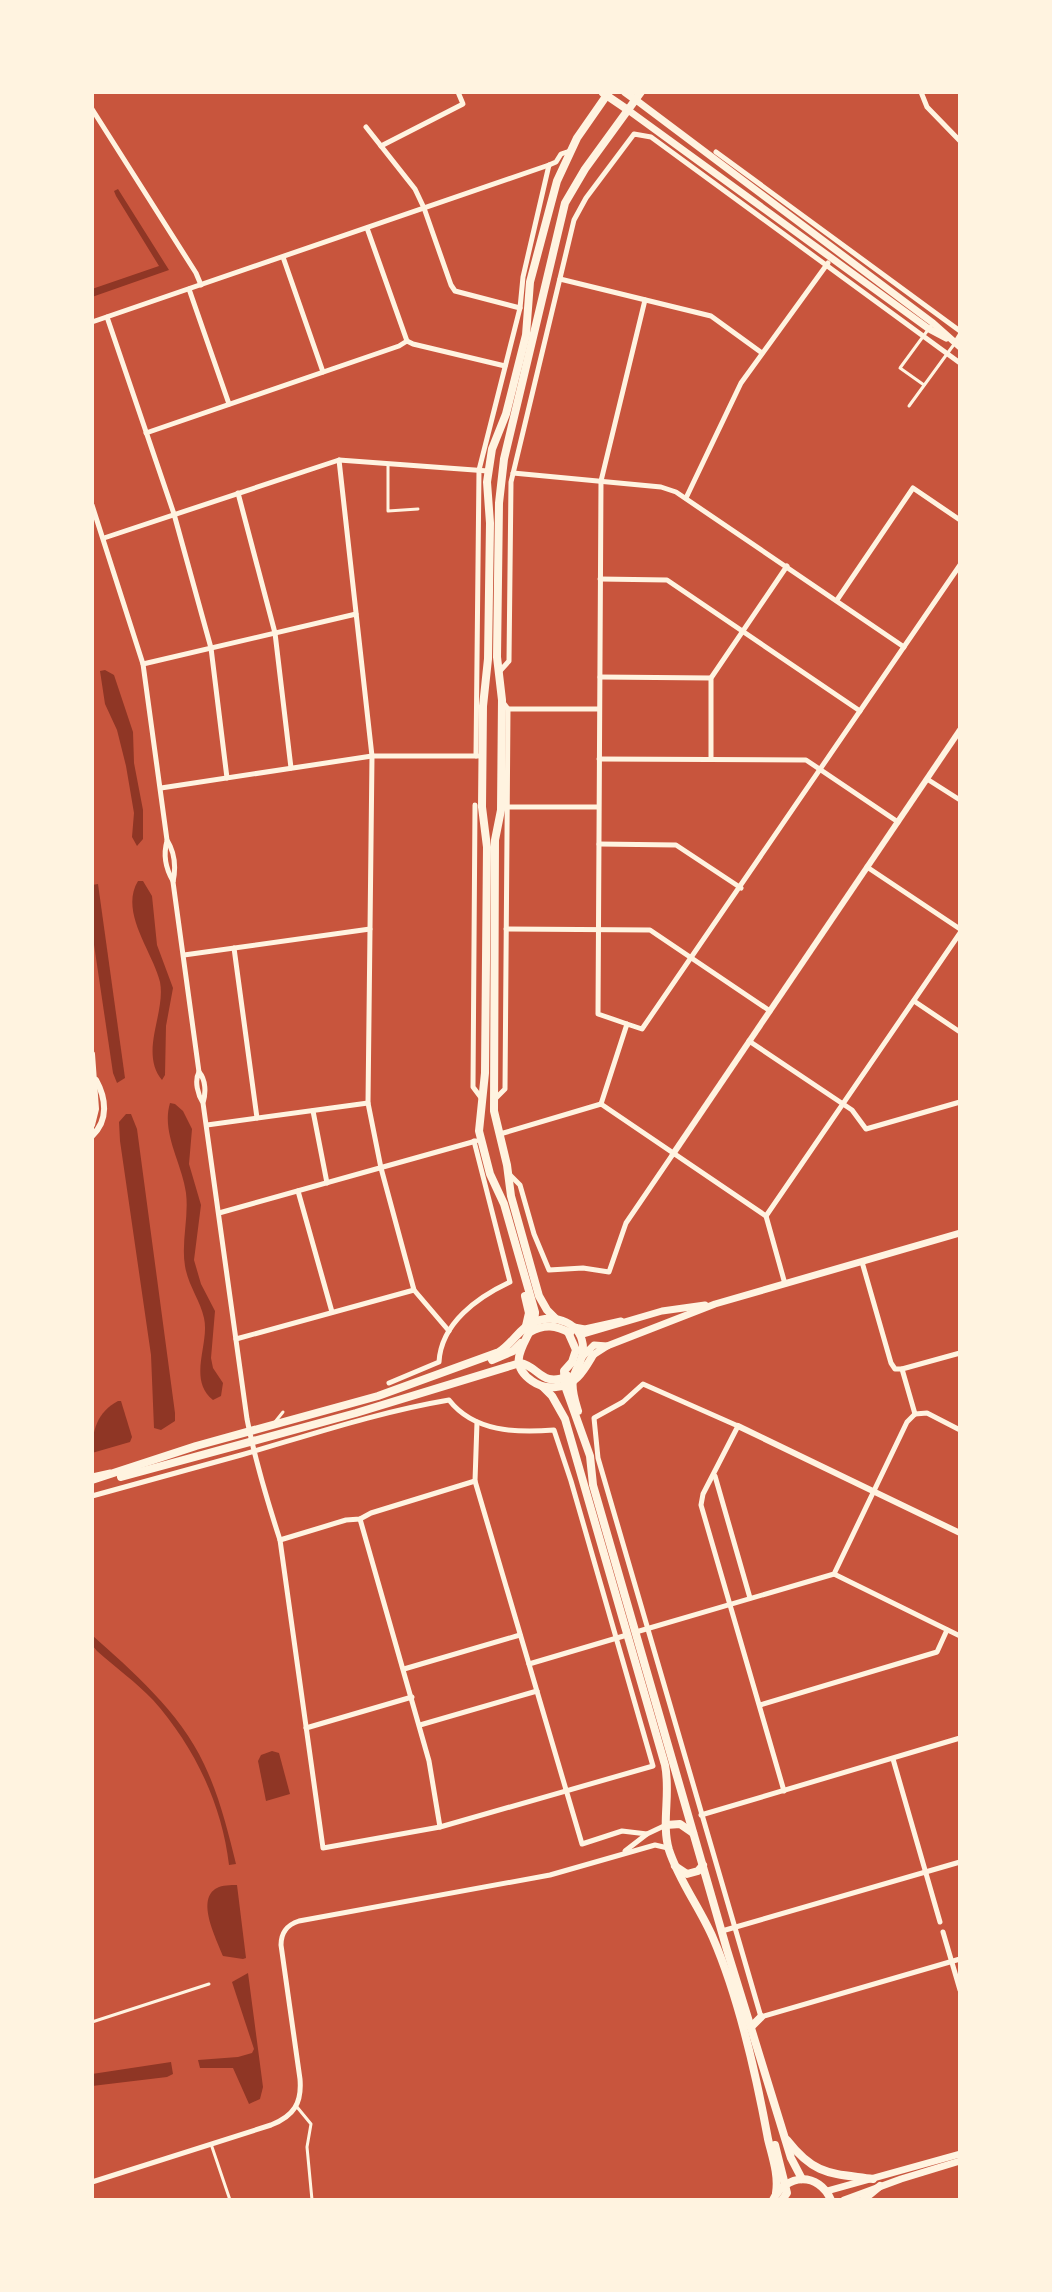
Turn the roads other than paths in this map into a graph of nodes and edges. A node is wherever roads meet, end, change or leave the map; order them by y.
1 (458, 92) edge
2 (625, 92) edge
3 (921, 92) edge
4 (606, 93) edge
5 (638, 96) edge
6 (92, 109) edge
7 (628, 110) junction
8 (366, 127) dead end
9 (960, 141) edge
10 (381, 146) junction
11 (677, 150) junction
12 (570, 151) junction
13 (716, 152) joint
14 (705, 154) junction
15 (549, 165) junction
16 (424, 208) junction
17 (367, 228) junction
18 (834, 254) junction
19 (283, 257) junction
20 (553, 258) junction
21 (565, 260) junction
22 (560, 279) junction
23 (201, 285) junction
24 (189, 289) junction
25 (526, 291) junction
26 (645, 300) junction
27 (542, 303) junction
28 (520, 308) junction
29 (107, 317) junction
30 (92, 322) edge
31 (929, 329) junction
32 (959, 339) edge
33 (407, 341) junction
34 (762, 353) junction
35 (947, 354) junction
36 (960, 363) edge
37 (505, 366) junction
38 (323, 372) junction
39 (924, 385) junction
40 (229, 404) junction
41 (909, 406) dead end
42 (489, 429) junction
43 (146, 433) junction
44 (495, 439) junction
45 (339, 460) junction
46 (388, 462) junction
47 (484, 471) junction
48 (513, 473) junction
49 (601, 481) junction
50 (487, 482) junction
51 (500, 491) junction
52 (238, 493) junction
53 (686, 498) junction
54 (92, 505) edge
55 (418, 509) dead end
56 (174, 514) junction
57 (960, 520) edge
58 (104, 538) junction
59 (960, 565) edge
60 (787, 566) junction
61 (600, 579) junction
62 (837, 600) junction
63 (356, 614) junction
64 (742, 631) junction
65 (275, 633) junction
66 (904, 647) junction
67 (211, 648) junction
68 (143, 664) junction
69 (498, 673) junction
70 (600, 677) junction
71 (711, 678) junction
72 (483, 706) junction
73 (599, 709) junction
74 (505, 710) junction
75 (860, 711) junction
76 (960, 730) edge
77 (372, 756) junction
78 (479, 756) junction
79 (599, 759) junction
80 (711, 759) junction
81 (291, 768) junction
82 (821, 769) junction
83 (227, 778) junction
84 (927, 779) junction
85 (161, 788) junction
86 (480, 799) junction
87 (960, 800) edge
88 (504, 807) junction
89 (598, 807) junction
90 (898, 822) junction
91 (598, 844) junction
92 (867, 867) junction
93 (741, 888) junction
94 (370, 929) junction
95 (506, 929) junction
96 (599, 929) junction
97 (960, 931) edge
98 (234, 948) junction
99 (184, 955) junction
100 (691, 957) junction
101 (914, 1001) junction
102 (770, 1011) junction
103 (627, 1024) junction
104 (960, 1032) edge
105 (749, 1041) junction
106 (92, 1054) edge
107 (96, 1080) junction
108 (493, 1100) junction
109 (960, 1102) edge
110 (368, 1103) junction
111 (601, 1104) junction
112 (843, 1104) junction
113 (313, 1111) junction
114 (257, 1118) junction
115 (92, 1125) edge
116 (207, 1125) junction
117 (479, 1128) junction
118 (499, 1132) junction
119 (92, 1136) edge
120 (477, 1140) junction
121 (484, 1151) junction
122 (504, 1151) junction
123 (673, 1154) junction
124 (381, 1168) junction
125 (508, 1173) junction
126 (327, 1183) junction
127 (298, 1191) junction
128 (219, 1213) junction
129 (766, 1216) junction
130 (960, 1233) edge
131 (534, 1234) junction
132 (526, 1250) junction
133 (862, 1262) junction
134 (524, 1272) junction
135 (785, 1284) junction
136 (414, 1290) junction
137 (715, 1304) junction
138 (332, 1312) junction
139 (556, 1319) junction
140 (535, 1321) junction
141 (623, 1321) junction
142 (571, 1330) junction
143 (449, 1331) junction
144 (526, 1334) junction
145 (580, 1335) junction
146 (236, 1339) junction
147 (960, 1353) edge
148 (588, 1356) junction
149 (520, 1363) junction
150 (902, 1369) junction
151 (485, 1375) junction
152 (525, 1375) junction
153 (430, 1377) junction
154 (567, 1382) junction
155 (389, 1383) joint
156 (542, 1386) junction
157 (403, 1387) junction
158 (283, 1412) dead end
159 (915, 1414) junction
160 (477, 1422) junction
161 (274, 1424) junction
162 (738, 1426) junction
163 (960, 1430) edge
164 (249, 1431) junction
165 (251, 1441) junction
166 (254, 1451) junction
167 (579, 1466) junction
168 (714, 1475) junction
169 (92, 1480) edge
170 (475, 1481) junction
171 (571, 1481) junction
172 (874, 1491) junction
173 (92, 1496) edge
174 (360, 1519) junction
175 (960, 1533) edge
176 (280, 1540) junction
177 (834, 1574) junction
178 (750, 1598) junction
179 (730, 1604) junction
180 (647, 1629) junction
181 (947, 1630) junction
182 (632, 1633) junction
183 (520, 1635) junction
184 (960, 1636) edge
185 (616, 1638) junction
186 (529, 1664) junction
187 (404, 1669) junction
188 (537, 1691) junction
189 (412, 1697) junction
190 (760, 1705) junction
191 (420, 1725) junction
192 (306, 1728) junction
193 (960, 1738) edge
194 (893, 1759) junction
195 (566, 1791) junction
196 (784, 1791) junction
197 (701, 1815) junction
198 (666, 1825) junction
199 (440, 1827) junction
200 (647, 1834) junction
201 (694, 1834) junction
202 (669, 1849) junction
203 (624, 1852) junction
204 (960, 1862) edge
205 (675, 1865) junction
206 (703, 1865) junction
207 (926, 1872) junction
208 (940, 1922) dead end
209 (733, 1927) junction
210 (722, 1931) junction
211 (943, 1932) dead end
212 (960, 1959) edge
213 (952, 1961) junction
214 (209, 1984) dead end
215 (960, 1990) edge
216 (761, 2017) junction
217 (92, 2022) edge
218 (751, 2027) junction
219 (297, 2107) junction
220 (767, 2130) junction
221 (784, 2136) junction
222 (211, 2144) junction
223 (960, 2154) edge
224 (960, 2161) edge
225 (802, 2179) junction
226 (92, 2182) edge
227 (876, 2183) junction
228 (785, 2185) junction
229 (829, 2195) edge
230 (777, 2198) edge
231 (230, 2200) edge
232 (312, 2200) edge
233 (844, 2200) edge
234 (863, 2200) edge

1 - 10 street
2 - 5 main road
3 - 9 street
4 - 7 main road
4 - 12 main road
5 - 7 main road
5 - 14 main road
6 - 23 street
7 - 11 main road
7 - 20 main road
8 - 10 street
10 - 16 street
11 - 18 main road
11 - 21 street
12 - 15 street
12 - 25 main road
13 - 14 main road
13 - 18 street
14 - 18 main road
15 - 16 street
15 - 25 street
16 - 17 street
16 - 28 street
17 - 19 street
17 - 33 street
18 - 31 main road
18 - 31 street
18 - 32 street
18 - 34 street
19 - 23 street
19 - 38 street
20 - 21 street
20 - 27 main road
21 - 22 street
22 - 26 street
22 - 48 street
23 - 24 street
24 - 29 street
24 - 40 street
25 - 27 main road
25 - 28 street
25 - 44 main road
26 - 34 street
26 - 49 street
27 - 51 main road
28 - 37 street
29 - 30 street
29 - 43 street
31 - 32 main road
31 - 35 street
31 - 39 lane
32 - 35 lane
33 - 37 street
33 - 38 street
34 - 53 street
35 - 36 street
35 - 39 lane
37 - 42 street
38 - 40 street
39 - 41 lane
40 - 43 street
42 - 44 street
42 - 47 street
43 - 56 street
44 - 47 main road
45 - 46 street
45 - 52 street
45 - 63 street
46 - 47 street
46 - 55 lane
47 - 50 main road
47 - 78 street
48 - 49 street
48 - 69 street
49 - 53 street
49 - 61 street
50 - 51 main road
50 - 72 main road
51 - 69 main road
52 - 56 street
52 - 65 street
53 - 60 street
54 - 58 street
56 - 58 street
56 - 67 street
57 - 62 street
58 - 68 street
59 - 66 street
60 - 62 street
60 - 64 street
61 - 64 street
61 - 70 street
62 - 66 street
63 - 65 street
63 - 77 street
64 - 71 street
64 - 75 street
65 - 67 street
65 - 81 street
66 - 75 street
67 - 68 street
67 - 83 street
68 - 85 street
69 - 74 main road
70 - 71 street
70 - 73 street
71 - 80 street
72 - 74 main road
72 - 78 main road
73 - 74 street
73 - 79 street
74 - 88 main road
75 - 82 street
76 - 84 street
77 - 78 street
77 - 81 street
77 - 94 street
78 - 86 main road
79 - 80 street
79 - 89 street
80 - 82 street
81 - 83 street
82 - 90 street
82 - 93 street
83 - 85 street
84 - 87 street
84 - 90 street
85 - 99 street
86 - 88 main road
86 - 117 main road
88 - 89 street
88 - 95 street
88 - 108 main road
89 - 91 street
90 - 92 street
91 - 93 street
91 - 96 street
92 - 97 street
92 - 102 street
93 - 100 street
94 - 98 street
94 - 110 street
95 - 96 street
95 - 108 street
96 - 100 street
96 - 103 street
97 - 101 street
98 - 99 street
98 - 114 street
99 - 116 street
100 - 102 street
100 - 103 street
101 - 104 street
101 - 112 street
102 - 105 street
103 - 111 street
105 - 112 street
105 - 123 street
106 - 107 street
107 - 115 street
107 - 119 street
108 - 118 main road
109 - 112 street
110 - 113 street
110 - 124 street
111 - 118 street
111 - 123 street
112 - 129 street
113 - 114 street
113 - 126 street
114 - 116 street
116 - 128 street
117 - 118 main road
117 - 120 main road
118 - 122 main road
120 - 121 main road
120 - 124 street
120 - 143 street
121 - 122 main road
121 - 134 main road
122 - 125 main road
123 - 129 street
123 - 131 street
124 - 126 street
124 - 136 street
125 - 131 street
125 - 132 main road
126 - 127 street
127 - 128 street
127 - 138 street
128 - 146 street
129 - 135 street
130 - 133 main road
131 - 132 street
132 - 139 main road
133 - 135 main road
133 - 150 street
134 - 140 main road
134 - 144 main road
135 - 137 main road
136 - 138 street
136 - 143 street
137 - 141 main road
137 - 148 main road
138 - 146 street
139 - 140 main road
139 - 142 main road
140 - 144 main road
141 - 142 main road
141 - 145 main road
142 - 144 main road
142 - 145 main road
142 - 154 main road
143 - 155 street
144 - 149 main road
144 - 153 main road
144 - 153 main road
145 - 148 main road
146 - 164 street
147 - 150 street
148 - 154 main road
148 - 154 main road
149 - 151 main road
149 - 152 main road
149 - 154 main road
150 - 159 street
151 - 152 main road
151 - 165 main road
152 - 156 main road
153 - 157 main road
154 - 156 main road
154 - 182 main road
155 - 157 lane
156 - 167 main road
157 - 161 main road
158 - 161 lane
159 - 163 street
159 - 172 street
160 - 166 street
160 - 170 street
160 - 171 street
161 - 164 main road
162 - 168 street
162 - 172 street
162 - 180 street
164 - 165 street
164 - 169 main road
165 - 166 street
165 - 169 main road
166 - 173 street
166 - 176 street
167 - 171 street
167 - 182 main road
168 - 178 street
168 - 179 street
170 - 174 street
170 - 183 street
171 - 185 street
172 - 175 street
172 - 177 street
174 - 176 street
174 - 187 street
176 - 192 street
177 - 178 street
177 - 181 street
178 - 179 street
179 - 180 street
179 - 190 street
180 - 182 street
180 - 197 street
181 - 184 street
181 - 190 street
182 - 185 street
182 - 198 main road
182 - 201 main road
183 - 186 street
183 - 187 street
185 - 186 street
185 - 195 street
186 - 188 street
187 - 189 street
188 - 191 street
188 - 195 street
189 - 191 street
189 - 192 street
190 - 196 street
191 - 199 street
192 - 199 street
193 - 194 street
194 - 196 street
194 - 207 street
195 - 199 street
195 - 200 street
196 - 197 street
197 - 209 street
198 - 200 street
198 - 201 main road
198 - 202 main road
200 - 203 street
201 - 206 main road
202 - 203 street
202 - 205 main road
203 - 219 street
204 - 207 street
205 - 206 main road
205 - 220 main road
206 - 210 main road
207 - 208 street
207 - 209 street
209 - 210 street
209 - 216 street
210 - 218 main road
211 - 213 street
212 - 213 street
213 - 215 street
213 - 216 street
214 - 217 lane
216 - 218 main road
218 - 221 main road
219 - 222 street
219 - 232 lane
220 - 228 main road
220 - 230 main road
221 - 225 main road
221 - 227 main road
222 - 226 street
222 - 231 lane
223 - 227 main road
224 - 227 main road
225 - 228 main road
225 - 229 main road
227 - 229 main road
227 - 233 main road
227 - 234 main road
228 - 230 main road

